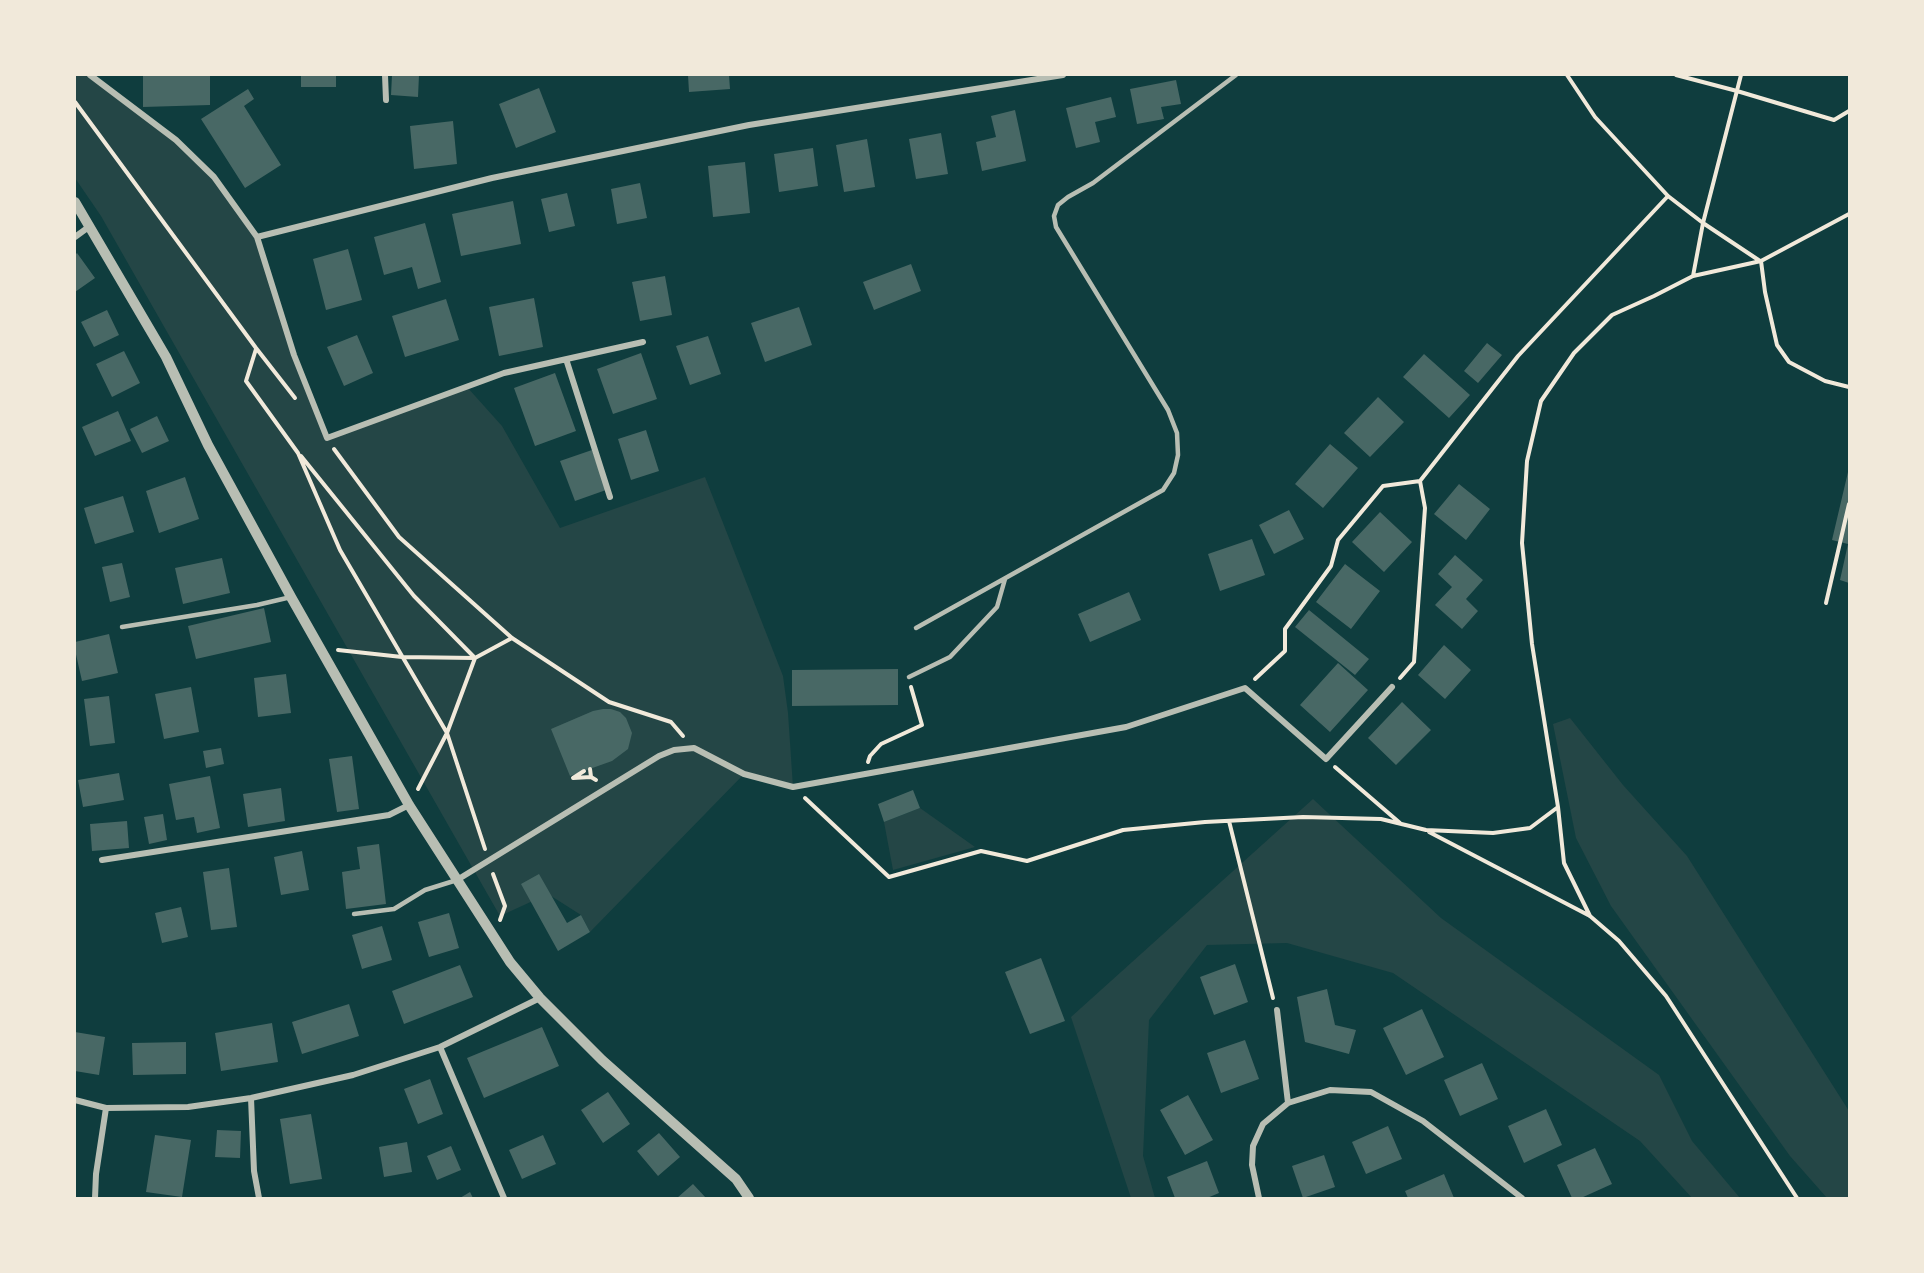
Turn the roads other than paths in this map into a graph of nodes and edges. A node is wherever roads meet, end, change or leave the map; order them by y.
1 (90, 75) edge
2 (385, 75) edge
3 (1063, 75) edge
4 (1236, 75) edge
5 (386, 100) dead end
6 (75, 202) edge
7 (90, 226) junction
8 (75, 237) edge
9 (257, 237) junction
10 (643, 342) dead end
11 (566, 359) junction
12 (610, 497) dead end
13 (1005, 579) junction
14 (291, 597) junction
15 (122, 627) dead end
16 (916, 628) dead end
17 (909, 677) road end
18 (1392, 687) road end
19 (409, 805) junction
20 (102, 860) dead end
21 (457, 880) junction
22 (354, 914) dead end
23 (540, 998) junction
24 (1277, 1010) road end
25 (440, 1047) junction
26 (251, 1098) junction
27 (75, 1100) edge
28 (1288, 1103) junction
29 (105, 1108) junction
30 (95, 1198) edge
31 (259, 1198) edge
32 (504, 1198) edge
33 (749, 1198) edge
34 (1259, 1198) edge
35 (1522, 1198) edge

1 - 9 street
2 - 5 street
3 - 9 street
4 - 13 lane
6 - 7 street
7 - 8 street
7 - 14 street
9 - 11 street
10 - 11 street
11 - 12 street
13 - 16 lane
13 - 17 lane
14 - 15 lane
14 - 19 street
18 - 21 street
19 - 20 street
19 - 21 street
21 - 22 lane
21 - 23 street
23 - 25 street
23 - 33 street
24 - 28 street
25 - 26 street
25 - 32 street
26 - 29 street
26 - 31 street
27 - 29 street
28 - 34 street
28 - 35 street
29 - 30 street

